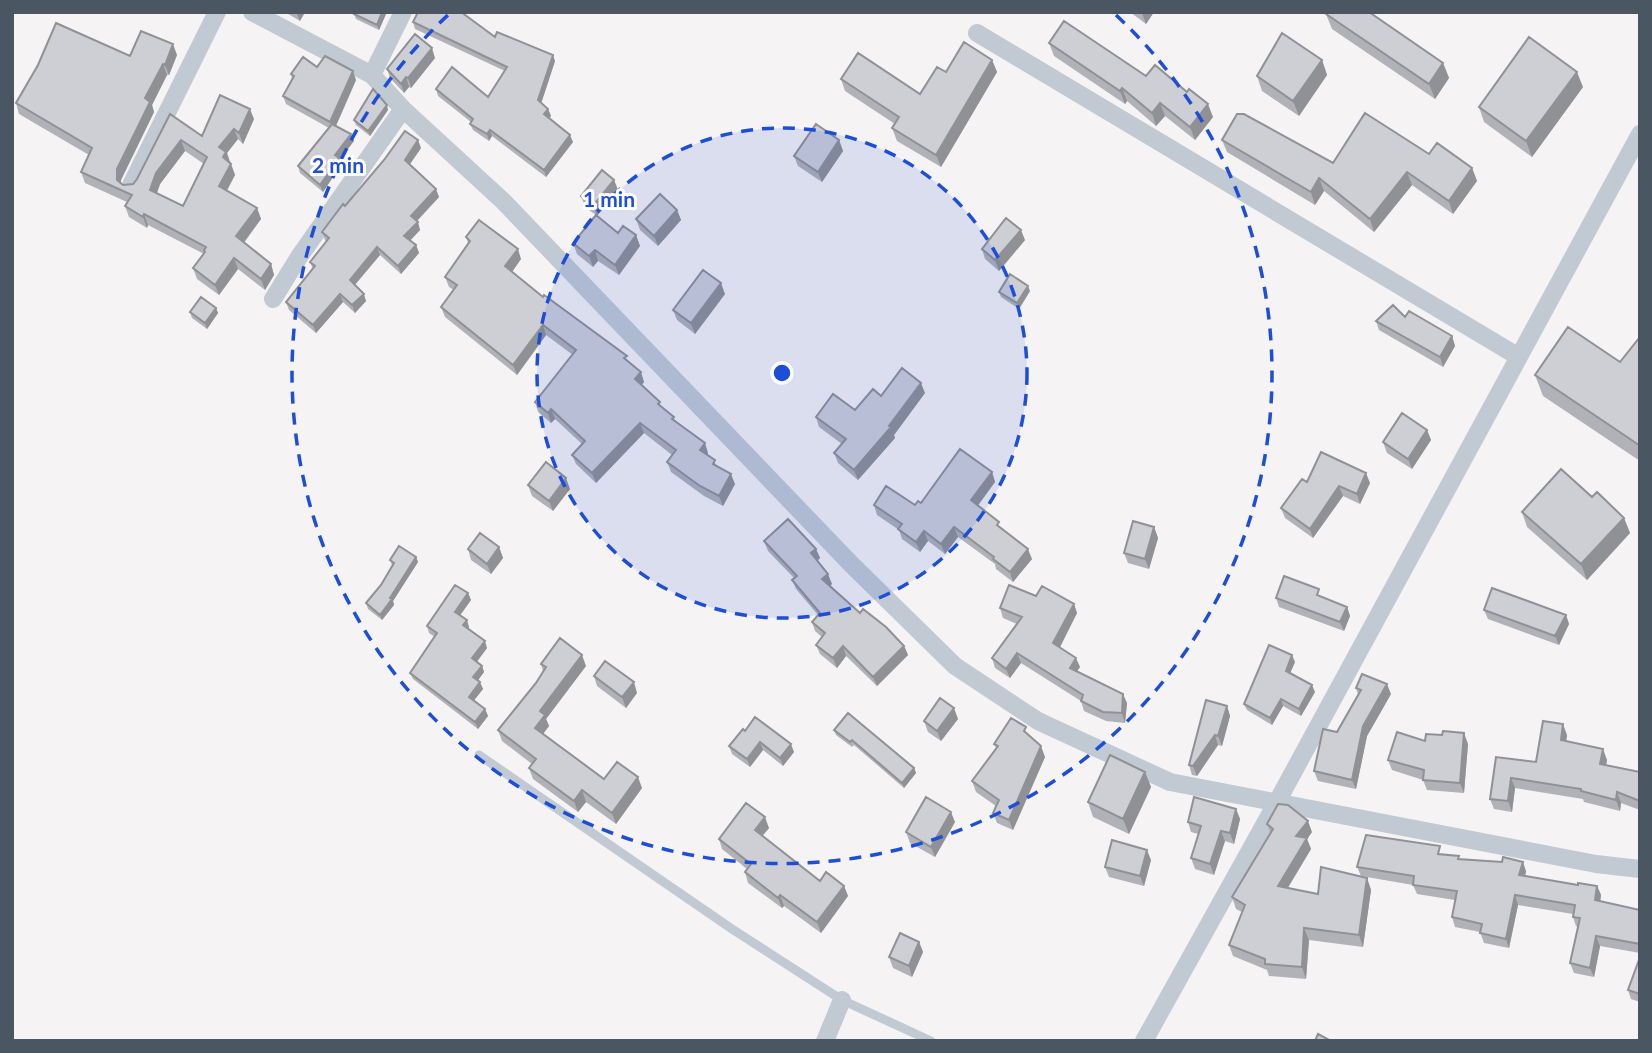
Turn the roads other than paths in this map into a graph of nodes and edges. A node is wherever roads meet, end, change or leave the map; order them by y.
1 (217, 12) edge
2 (252, 12) edge
3 (403, 12) edge
4 (977, 33) dead end
5 (372, 75) junction
6 (403, 108) junction
7 (1640, 134) edge
8 (131, 185) edge
9 (273, 299) dead end
10 (1520, 357) junction
11 (479, 755) dead end
12 (1277, 802) junction
13 (1640, 869) edge
14 (842, 1000) junction
15 (825, 1041) edge
16 (931, 1041) edge
17 (1144, 1041) edge

1 - 8 street
2 - 5 street
3 - 5 street
4 - 10 street
5 - 6 street
6 - 9 street
6 - 12 street
7 - 10 street
10 - 12 street
11 - 14 lane
12 - 13 street
12 - 17 street
14 - 15 street
14 - 16 lane

